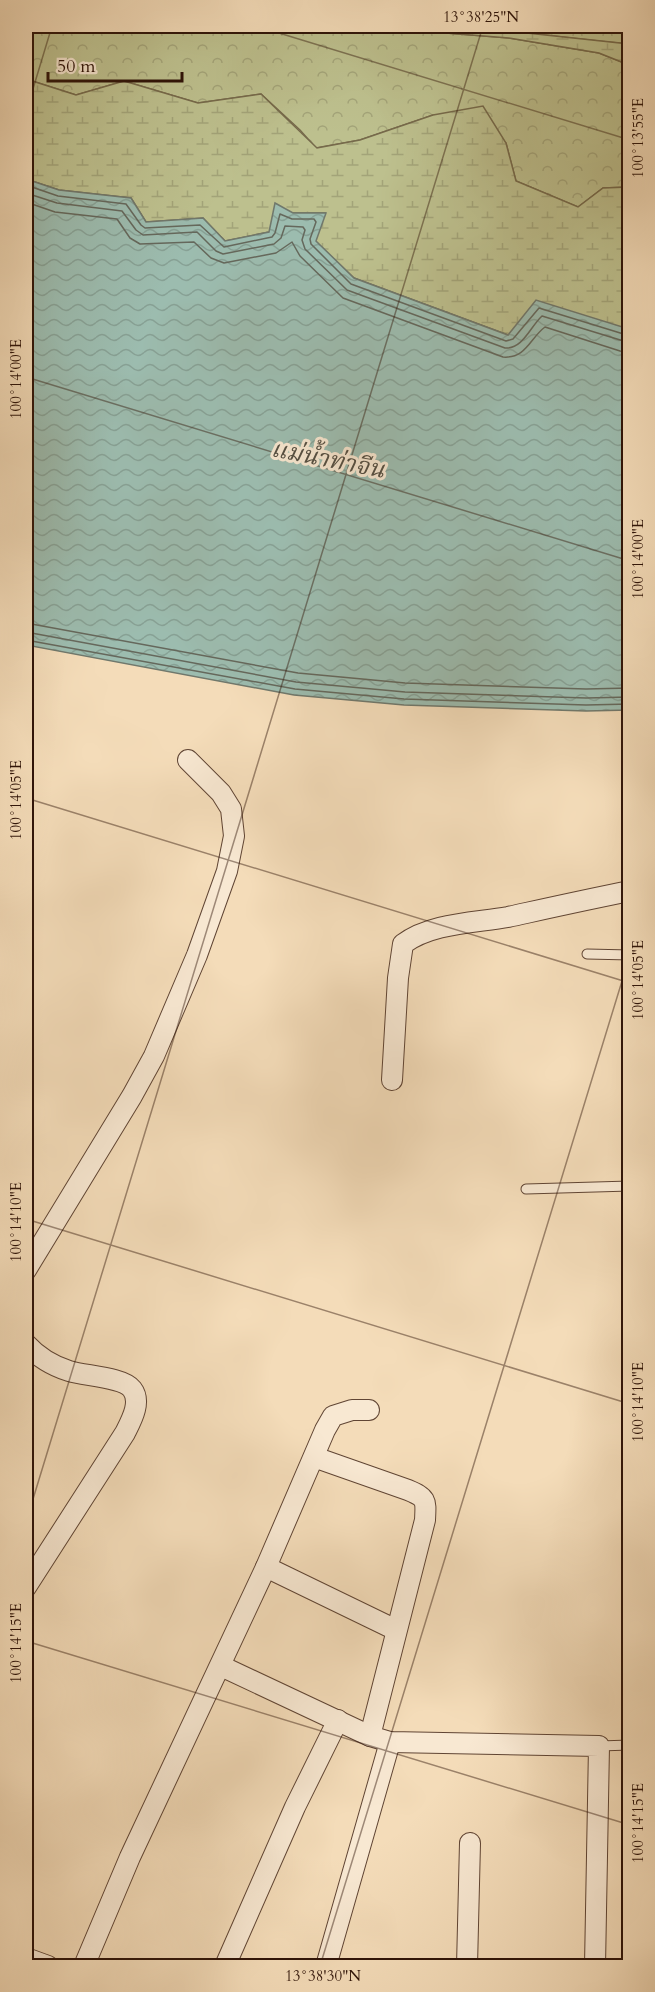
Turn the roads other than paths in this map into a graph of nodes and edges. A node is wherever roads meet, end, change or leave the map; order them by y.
1 (188, 760) dead end
2 (630, 891) edge
3 (588, 954) dead end
4 (630, 954) edge
5 (392, 1080) dead end
6 (630, 1186) edge
7 (526, 1189) dead end
8 (26, 1270) edge
9 (26, 1344) edge
10 (369, 1410) dead end
11 (314, 1457) junction
12 (266, 1567) junction
13 (26, 1587) edge
14 (396, 1630) junction
15 (221, 1666) junction
16 (338, 1720) junction
17 (370, 1736) junction
18 (390, 1742) junction
19 (630, 1745) edge
20 (599, 1746) junction
21 (470, 1843) dead end
22 (26, 1958) edge
23 (48, 1966) edge
24 (84, 1966) edge
25 (225, 1966) edge
26 (326, 1966) edge
27 (467, 1966) edge
28 (595, 1966) edge

1 - 8 street
2 - 5 street
3 - 4 lane
6 - 7 lane
9 - 13 street
10 - 11 street
11 - 12 street
11 - 14 street
12 - 14 street
12 - 15 street
14 - 17 street
15 - 16 street
15 - 24 street
16 - 17 street
16 - 25 street
17 - 18 street
18 - 20 street
18 - 26 street
19 - 20 lane
20 - 28 street
21 - 27 street
22 - 23 street

